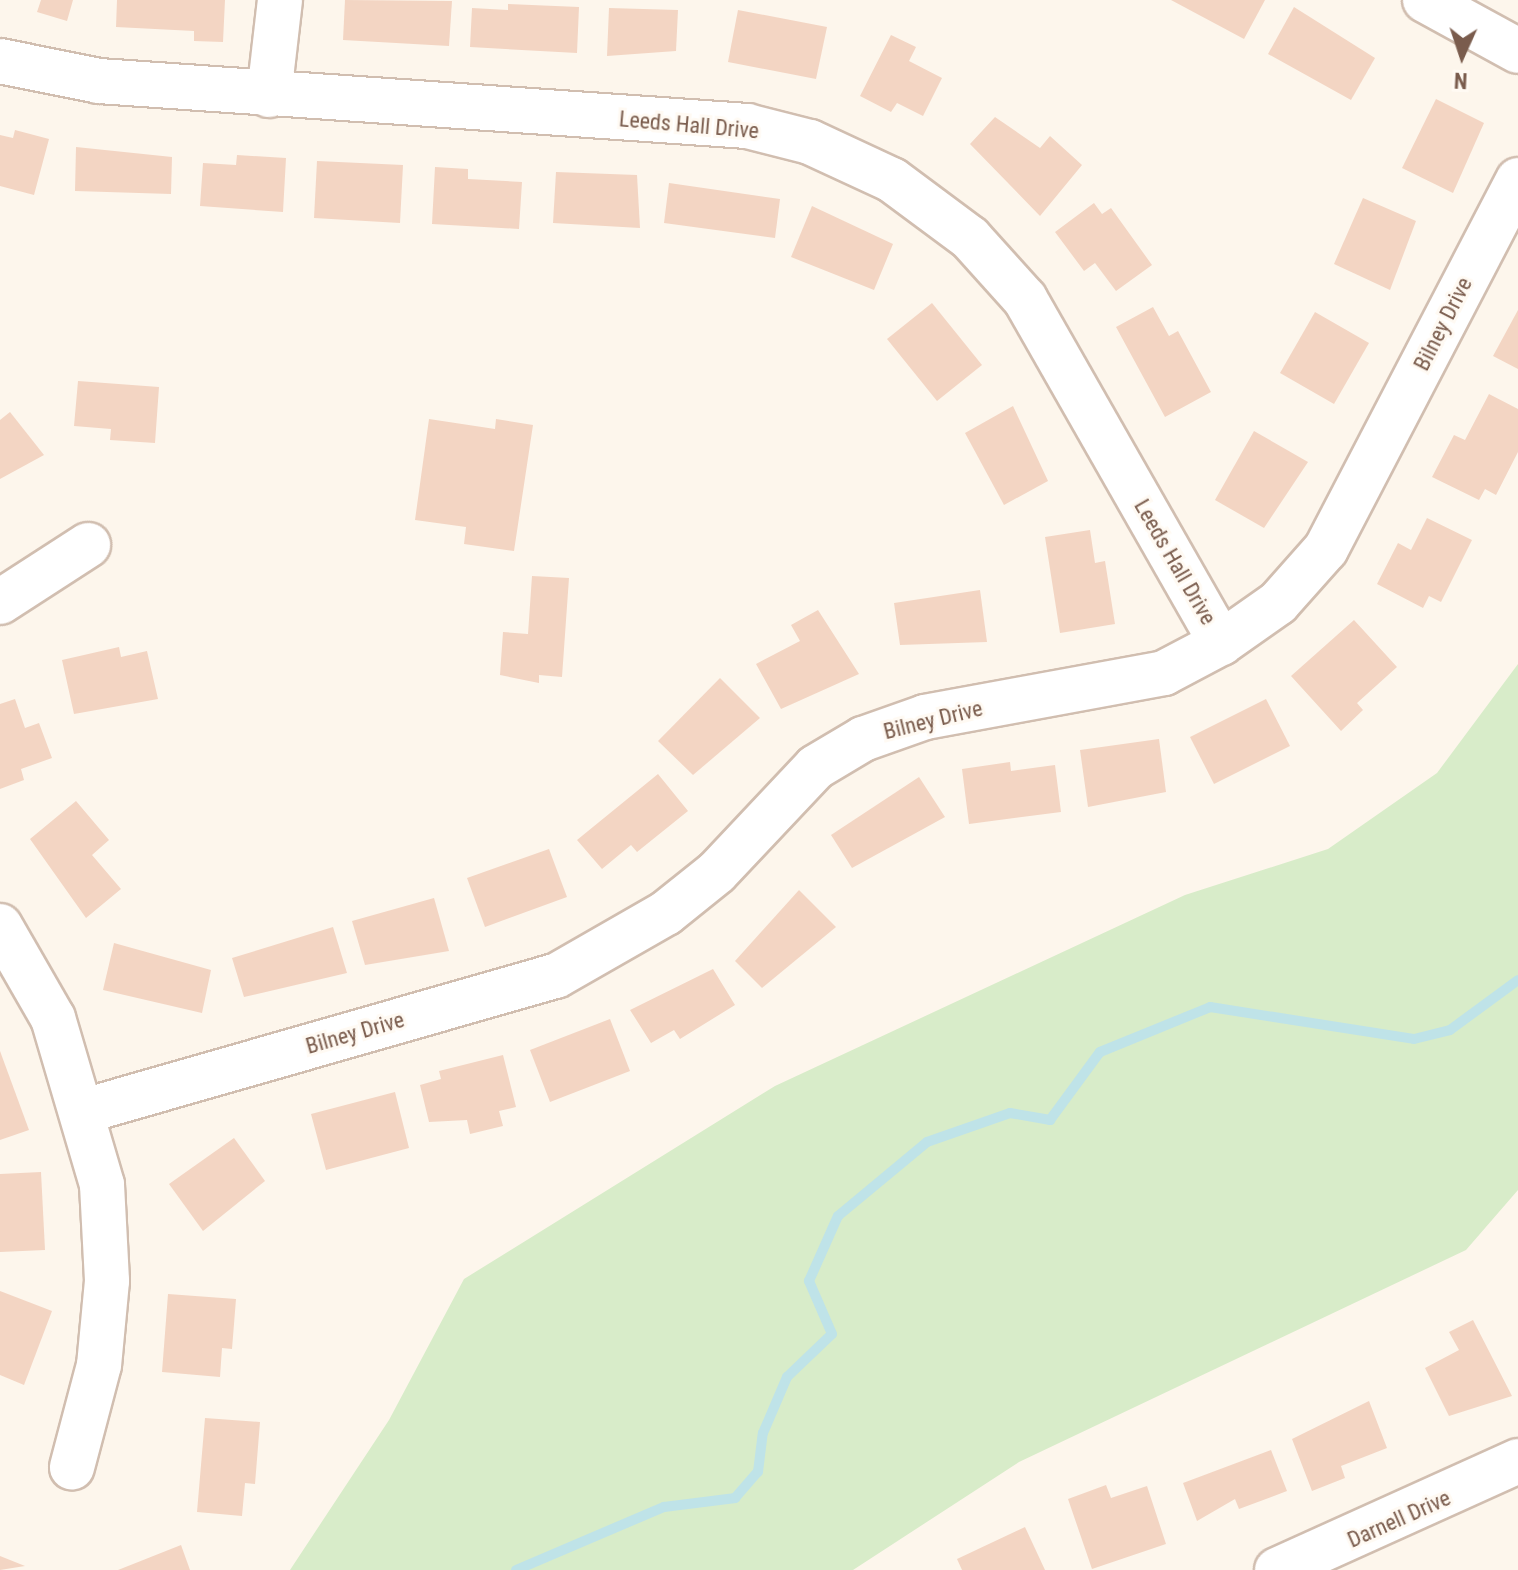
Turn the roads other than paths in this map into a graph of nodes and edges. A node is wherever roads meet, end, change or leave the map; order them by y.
1 (280, 0) edge
2 (1425, 0) edge
3 (1518, 51) edge
4 (0, 61) edge
5 (269, 95) junction
6 (1518, 180) edge
7 (88, 545) dead end
8 (0, 602) edge
9 (1221, 643) junction
10 (0, 926) edge
11 (84, 1111) junction
12 (1518, 1461) edge
13 (72, 1467) dead end
14 (1277, 1570) edge

1 - 5 street
2 - 3 street
4 - 5 street, Leeds Hall Drive
5 - 9 street, Leeds Hall Drive
6 - 9 street, Bilney Drive
7 - 8 street
9 - 11 street, Bilney Drive
10 - 11 street
11 - 13 street
12 - 14 street, Darnell Drive

